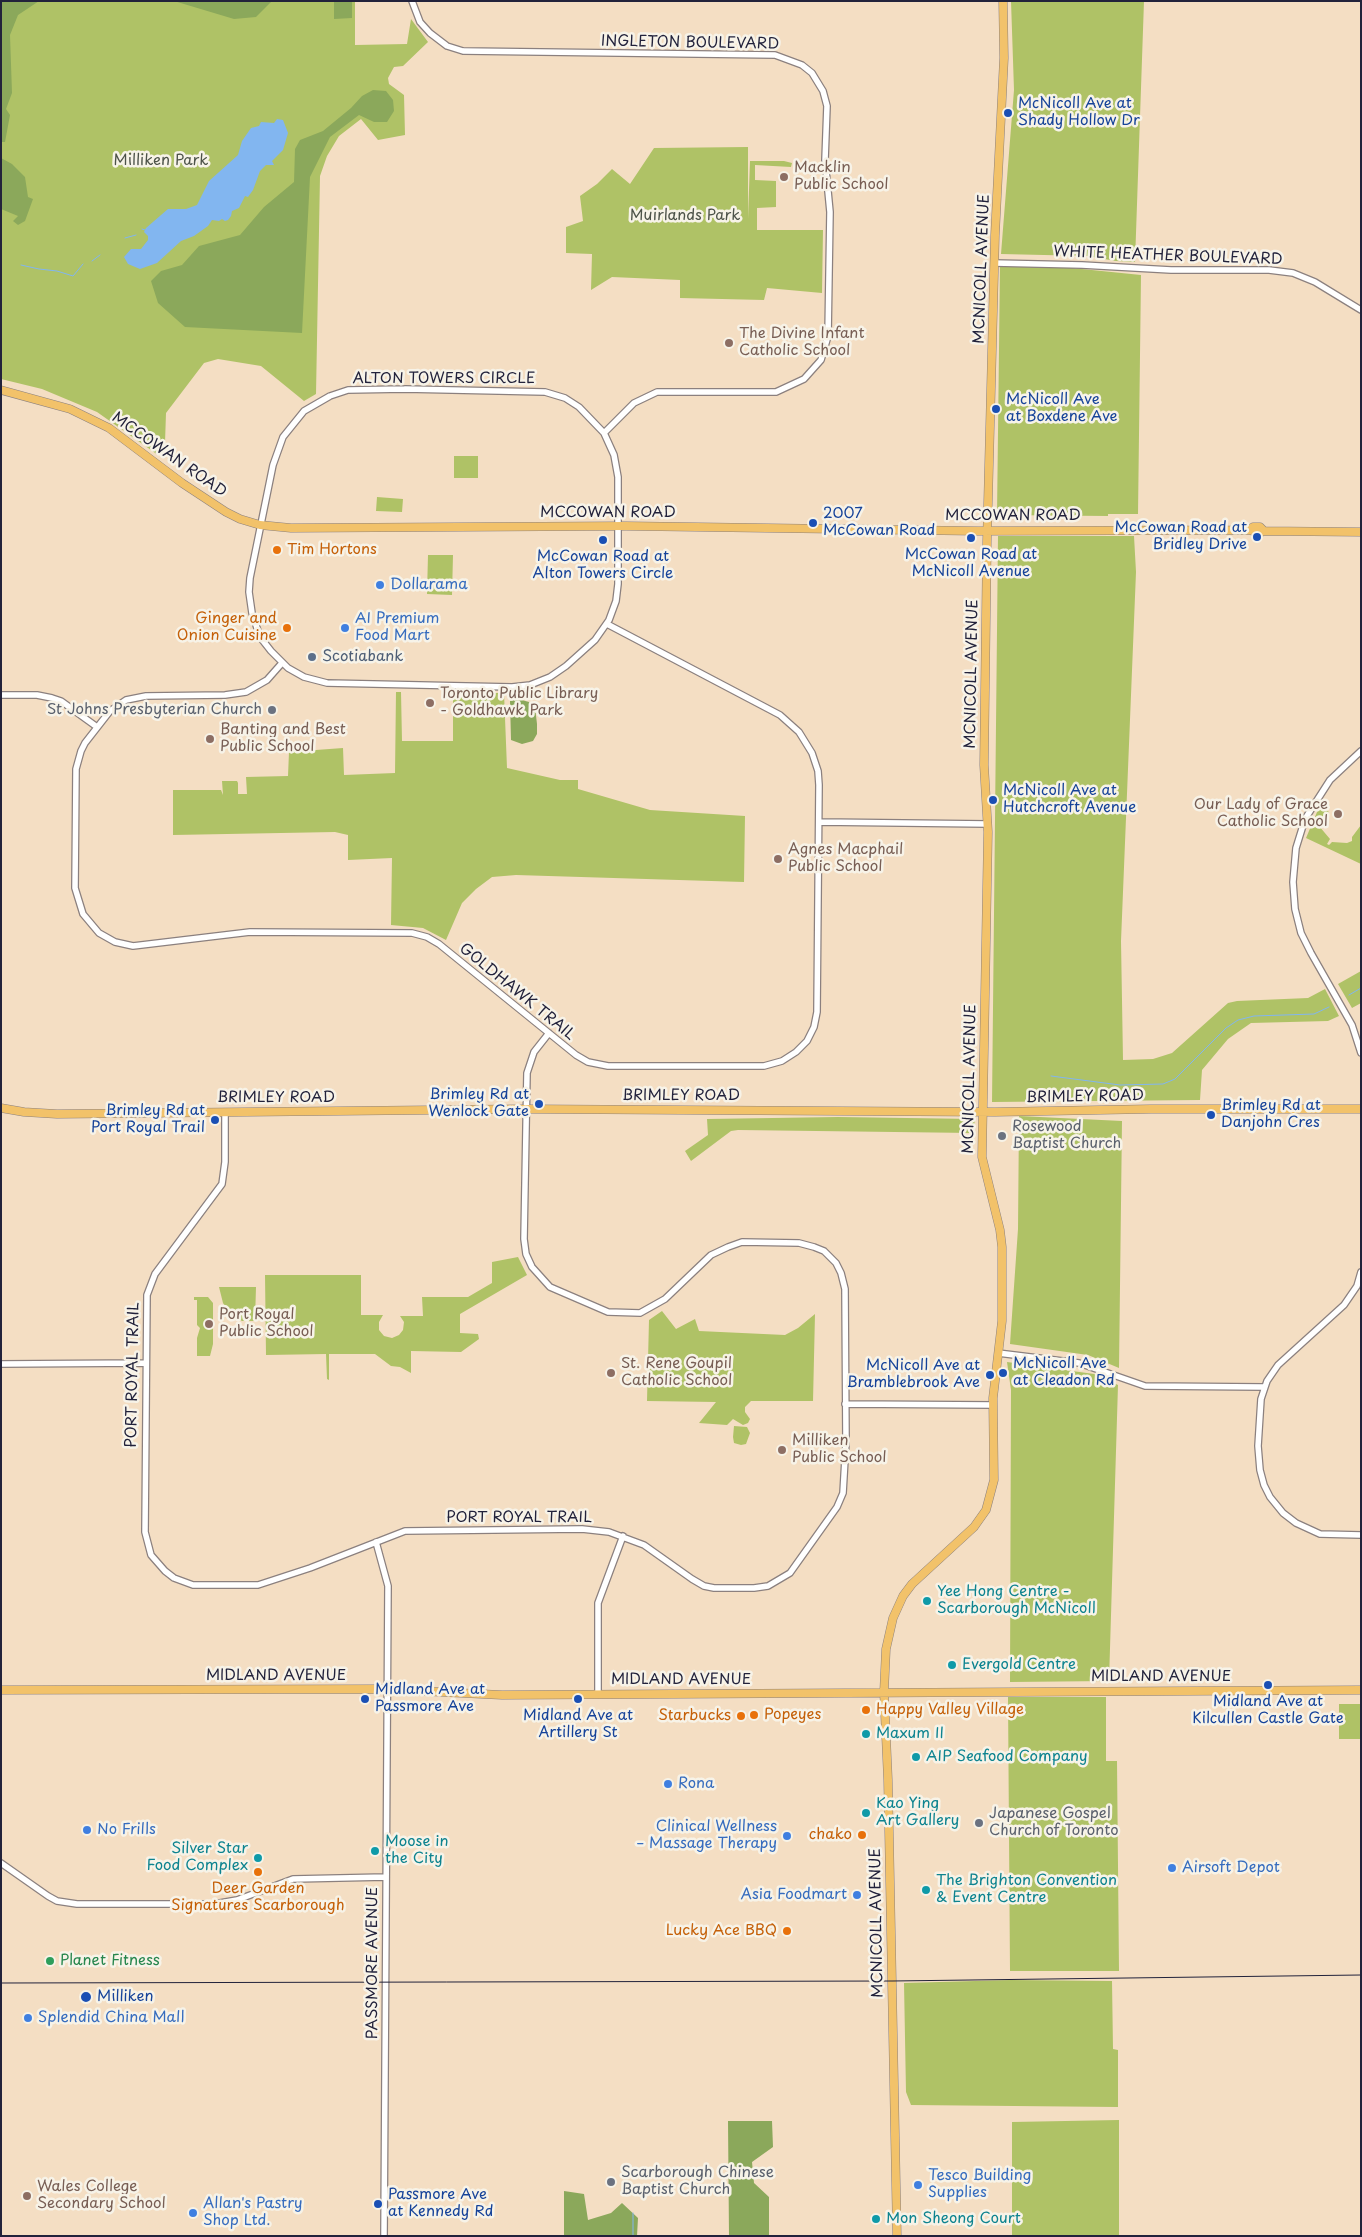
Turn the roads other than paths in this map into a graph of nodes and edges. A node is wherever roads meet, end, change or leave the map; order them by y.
1 (412, 1) edge
2 (1003, 1) edge
3 (994, 263) junction
4 (1361, 310) edge
5 (2, 391) edge
6 (604, 433) junction
7 (260, 525) junction
8 (618, 526) junction
9 (988, 531) junction
10 (1361, 532) edge
11 (607, 624) junction
12 (282, 663) junction
13 (1, 695) edge
14 (97, 727) junction
15 (1361, 751) edge
16 (819, 822) junction
17 (988, 824) junction
18 (549, 1034) junction
19 (1361, 1053) edge
20 (1, 1108) edge
21 (526, 1109) junction
22 (1361, 1109) edge
23 (225, 1112) junction
24 (983, 1112) junction
25 (1361, 1272) edge
26 (998, 1353) junction
27 (144, 1363) junction
28 (1, 1364) edge
29 (1264, 1387) junction
30 (846, 1404) junction
31 (993, 1405) junction
32 (623, 1536) junction
33 (1361, 1536) edge
34 (376, 1542) junction
35 (1, 1690) edge
36 (387, 1690) junction
37 (1361, 1690) edge
38 (884, 1692) junction
39 (598, 1693) junction
40 (1, 1863) edge
41 (386, 1877) junction
42 (384, 2236) edge
43 (898, 2236) edge

1 - 6 street, INGLETON BOULEVARD
2 - 3 main road, MCNICOLL AVENUE
3 - 4 street, WHITE HEATHER BOULEVARD
3 - 9 main road, MCNICOLL AVENUE
5 - 7 main road, MCCOWAN ROAD
6 - 7 street, ALTON TOWERS CIRCLE
6 - 8 street, ALTON TOWERS CIRCLE
7 - 8 main road, MCCOWAN ROAD
7 - 12 street, ALTON TOWERS CIRCLE
8 - 9 main road, MCCOWAN ROAD
8 - 11 street, ALTON TOWERS CIRCLE
9 - 10 main road, MCCOWAN ROAD
9 - 17 main road, MCNICOLL AVENUE
11 - 12 street, ALTON TOWERS CIRCLE
11 - 16 street, GOLDHAWK TRAIL
12 - 14 street, GOLDHAWK TRAIL
13 - 14 street
14 - 18 street, GOLDHAWK TRAIL
15 - 19 street
16 - 17 street
16 - 18 street, GOLDHAWK TRAIL
17 - 24 main road, MCNICOLL AVENUE
18 - 21 street, PORT ROYAL TRAIL
20 - 23 main road, BRIMLEY ROAD
21 - 23 main road, BRIMLEY ROAD
21 - 24 main road, BRIMLEY ROAD
21 - 30 street, PORT ROYAL TRAIL
22 - 24 main road, BRIMLEY ROAD
23 - 27 street, PORT ROYAL TRAIL
24 - 26 main road, MCNICOLL AVENUE
25 - 29 street
26 - 29 street
26 - 31 main road, MCNICOLL AVENUE
27 - 28 street
27 - 34 street, PORT ROYAL TRAIL
29 - 33 street
30 - 31 street
30 - 32 street, PORT ROYAL TRAIL
31 - 38 main road, MCNICOLL AVENUE
32 - 34 street, PORT ROYAL TRAIL
32 - 39 street
34 - 36 street, PASSMORE AVENUE
35 - 36 main road, MIDLAND AVENUE
36 - 39 main road, MIDLAND AVENUE
36 - 41 street, PASSMORE AVENUE
37 - 38 main road, MIDLAND AVENUE
38 - 39 main road, MIDLAND AVENUE
38 - 43 main road, MCNICOLL AVENUE
40 - 41 street
41 - 42 street, PASSMORE AVENUE

